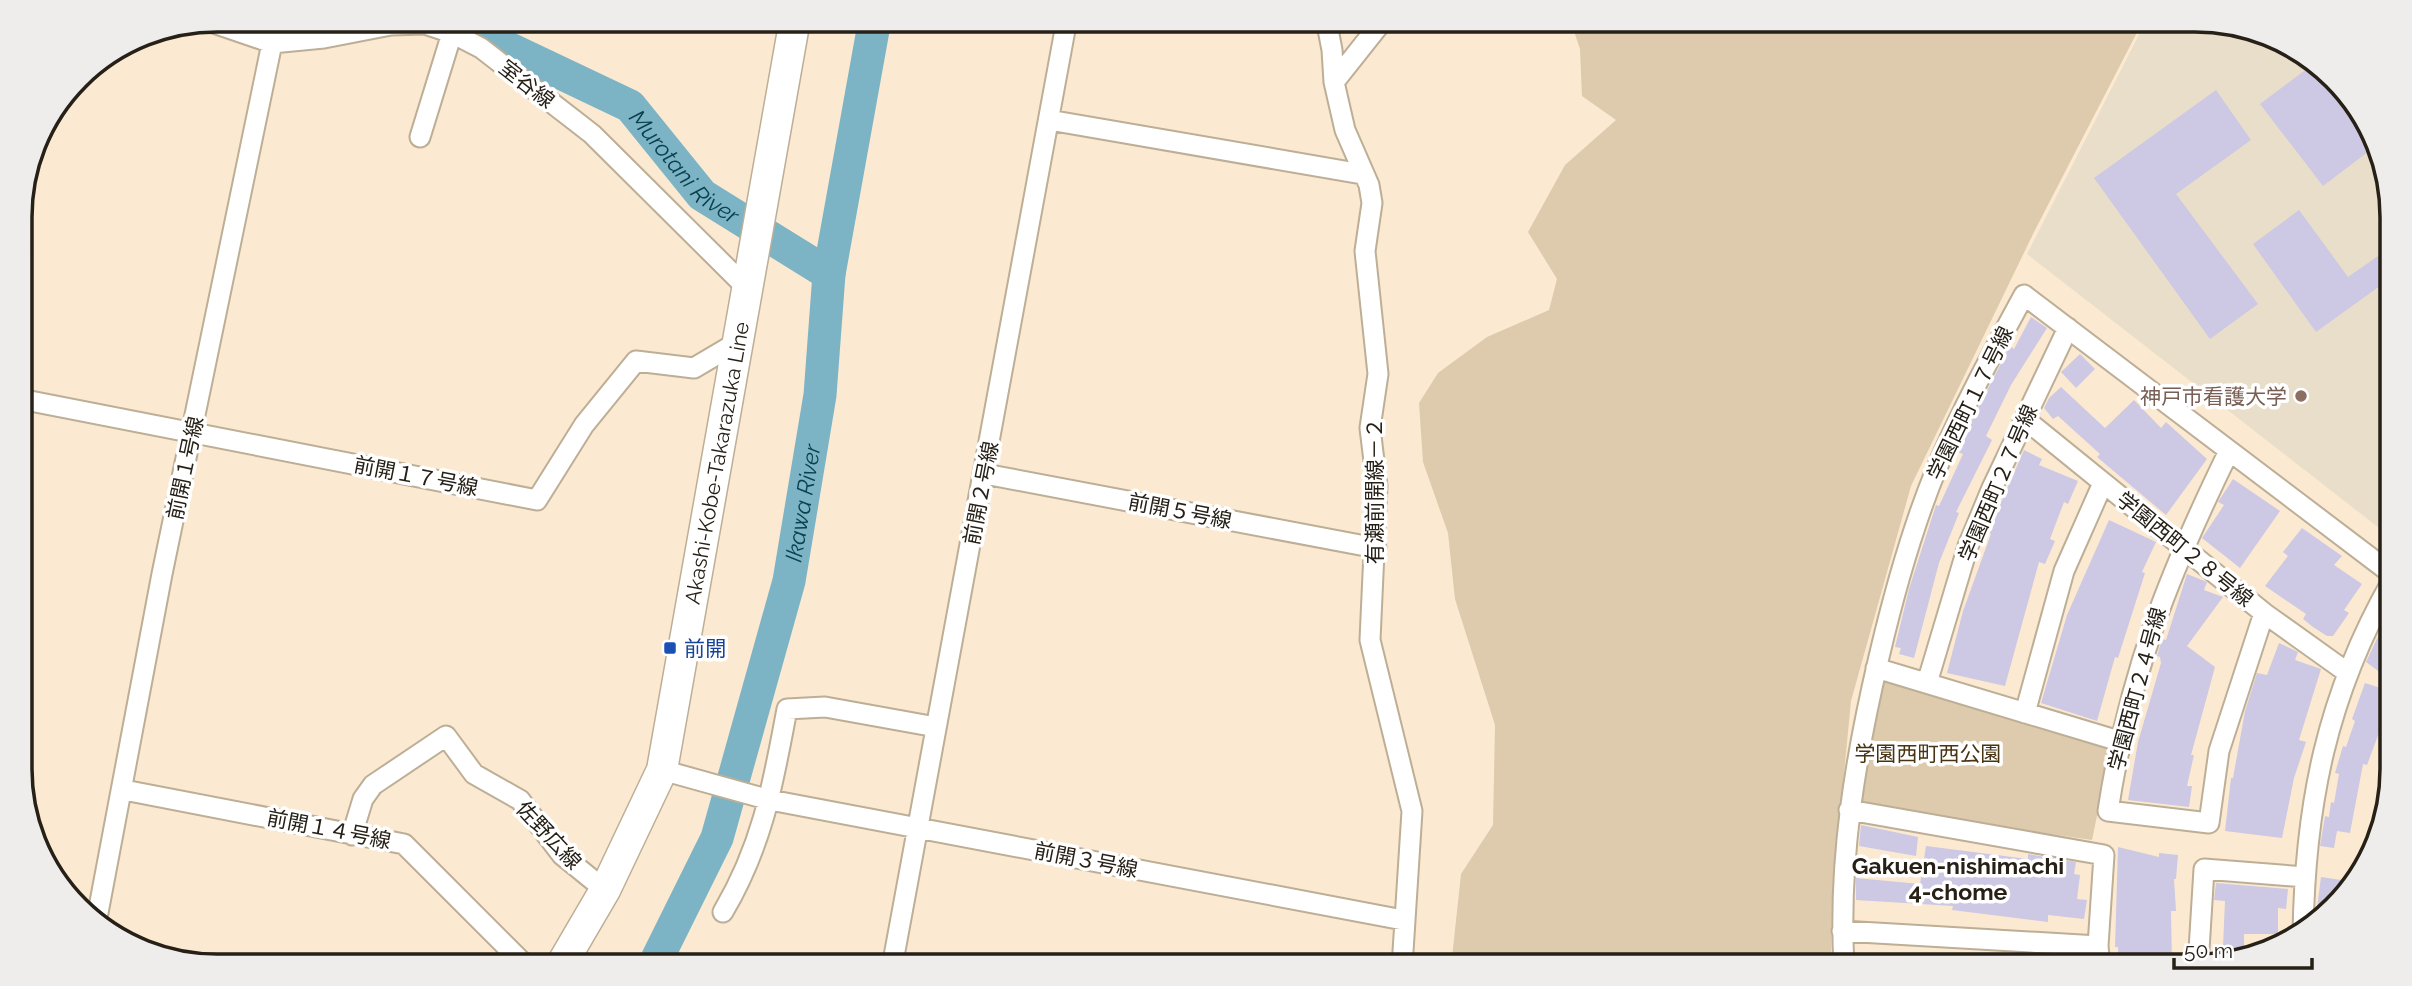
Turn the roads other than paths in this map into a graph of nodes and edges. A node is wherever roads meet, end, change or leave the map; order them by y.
1 (274, 32) edge
2 (355, 32) edge
3 (449, 32) edge
4 (793, 32) edge
5 (1065, 32) edge
6 (1329, 32) edge
7 (1374, 32) edge
8 (452, 33) junction
9 (1334, 82) junction
10 (1049, 120) junction
11 (420, 137) dead end
12 (1362, 174) junction
13 (747, 288) junction
14 (2068, 328) junction
15 (738, 342) junction
16 (32, 401) edge
17 (2026, 419) junction
18 (193, 433) junction
19 (2229, 450) junction
20 (985, 474) junction
21 (2103, 483) junction
22 (2183, 546) junction
23 (1376, 548) junction
24 (2380, 565) edge
25 (2380, 602) edge
26 (2264, 613) junction
27 (1876, 668) junction
28 (2348, 673) junction
29 (1927, 683) junction
30 (2025, 713) junction
31 (936, 727) junction
32 (2119, 741) junction
33 (671, 772) junction
34 (124, 790) junction
35 (770, 800) junction
36 (1849, 810) junction
37 (917, 827) junction
38 (352, 835) junction
39 (2305, 877) junction
40 (605, 890) junction
41 (98, 912) edge
42 (723, 912) dead end
43 (1403, 920) junction
44 (2303, 920) edge
45 (1842, 931) junction
46 (2098, 946) junction
47 (514, 954) edge
48 (568, 954) edge
49 (894, 954) edge
50 (1402, 954) edge
51 (1843, 954) edge
52 (2099, 954) edge
53 (2200, 954) edge

1 - 2 street, 室谷線
1 - 18 street, 前開１号線
3 - 8 street, 室谷線
4 - 13 main road, Akashi-Kobe-Takarazuka Line
5 - 10 street, 前開２号線
6 - 9 street, 有瀬前開線－２
7 - 9 street
8 - 11 street
8 - 13 street, 室谷線
9 - 12 street, 有瀬前開線－２
10 - 12 street
10 - 20 street, 前開２号線
12 - 23 street, 有瀬前開線－２
13 - 15 main road, Akashi-Kobe-Takarazuka Line
14 - 17 street, 学園西町２７号線
14 - 19 street, 学園西町１７号線
14 - 27 street, 学園西町１７号線
15 - 18 street, 前開１７号線
15 - 33 main road, Akashi-Kobe-Takarazuka Line
16 - 18 street, 前開１７号線
17 - 21 street, 学園西町２８号線
17 - 29 street, 学園西町２７号線
18 - 34 street, 前開１号線
19 - 22 street, 学園西町２４号線
19 - 24 street, 学園西町１７号線
20 - 23 street, 前開５号線
20 - 31 street, 前開２号線
21 - 22 street, 学園西町２８号線
21 - 30 street
22 - 26 street, 学園西町２８号線
22 - 32 street, 学園西町２４号線
23 - 43 street, 有瀬前開線－２
25 - 28 street
26 - 28 street, 学園西町２８号線
26 - 32 street, 学園西町２４号線
27 - 29 street
27 - 36 street, 学園西町１７号線
28 - 39 street
29 - 30 street
30 - 32 street
31 - 35 street
31 - 37 street, 前開２号線
33 - 35 street
33 - 40 main road, Akashi-Kobe-Takarazuka Line
34 - 38 street, 前開１４号線
34 - 41 street, 前開１号線
35 - 37 street, 前開３号線
35 - 42 street
36 - 45 street, 学園西町１７号線
36 - 46 street
37 - 43 street, 前開３号線
37 - 49 street, 前開２号線
38 - 40 street, 佐野広線
38 - 47 street, 前開１４号線
39 - 44 street
39 - 53 street
40 - 48 main road, Akashi-Kobe-Takarazuka Line
43 - 50 street, 有瀬前開線－２
45 - 46 street
45 - 51 street, 学園西町１７号線
46 - 52 street

